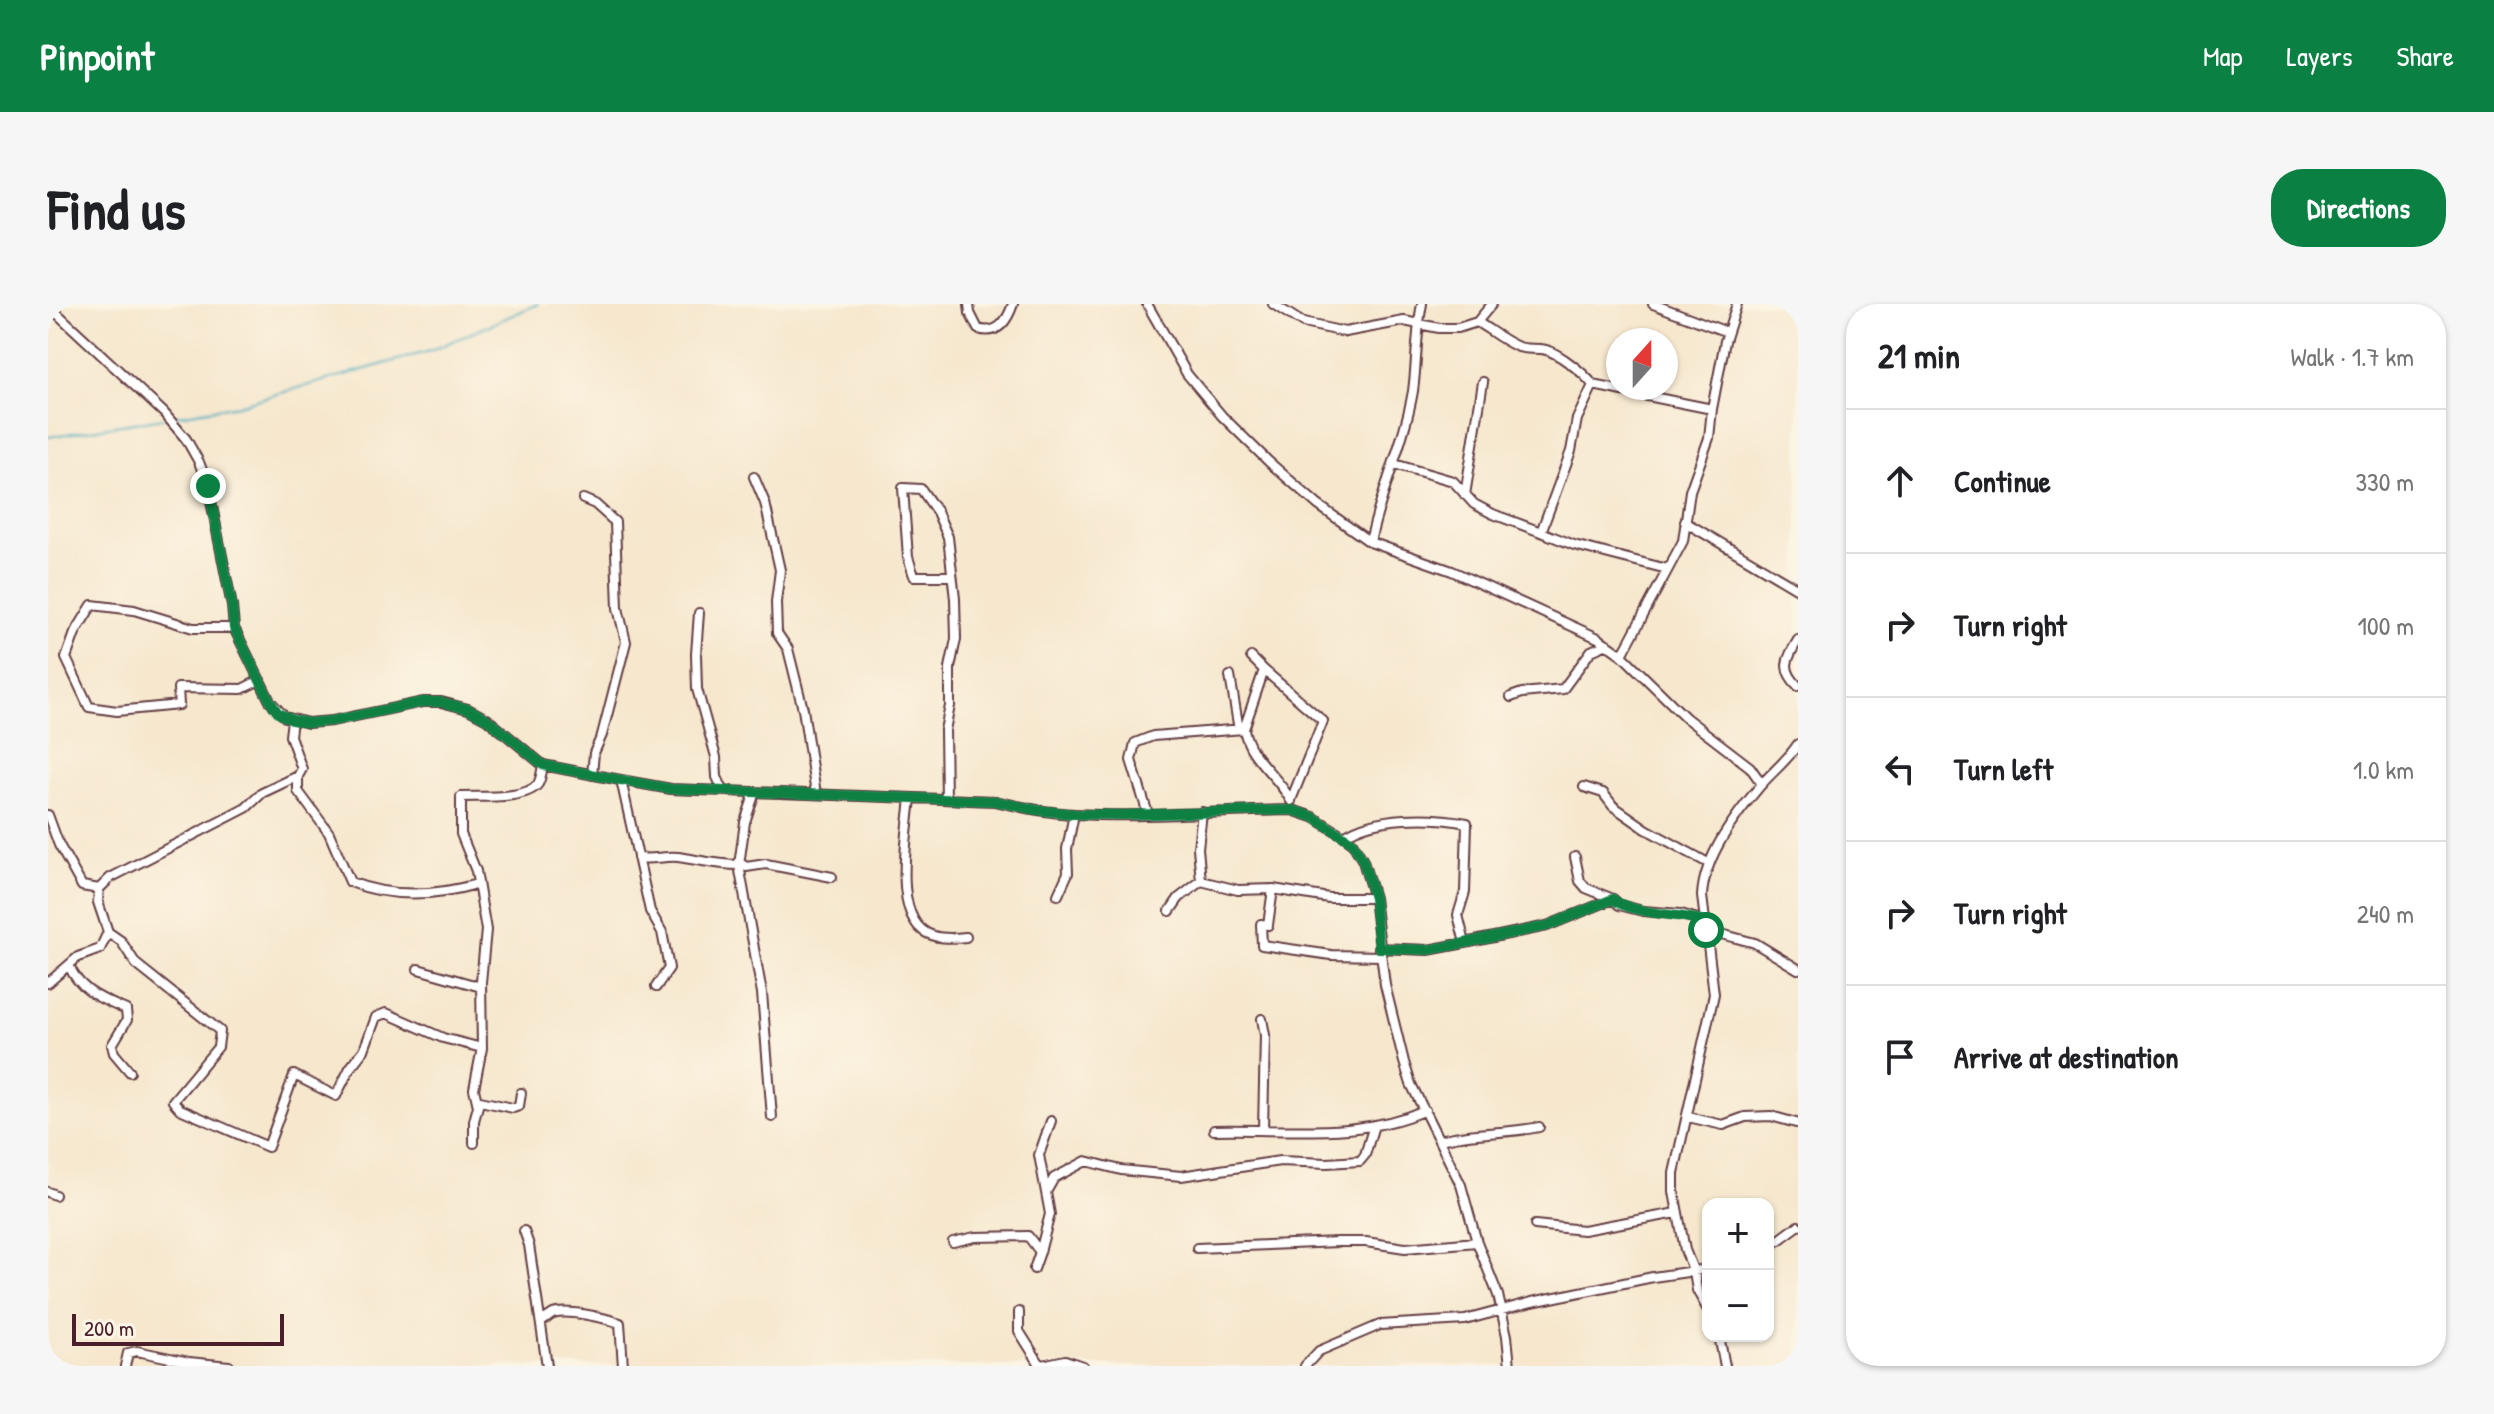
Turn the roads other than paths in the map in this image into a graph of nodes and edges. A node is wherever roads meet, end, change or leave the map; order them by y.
1 (969, 304) edge
2 (1013, 304) edge
3 (1147, 304) edge
4 (1273, 304) edge
5 (1422, 304) edge
6 (1492, 304) edge
7 (1653, 304) edge
8 (1737, 304) edge
9 (48, 305) edge
10 (1477, 322) junction
11 (1417, 325) junction
12 (1727, 332) junction
13 (1483, 382) dead end
14 (1593, 385) junction
15 (1712, 409) junction
16 (1394, 464) junction
17 (754, 477) dead end
18 (1465, 495) junction
19 (583, 499) dead end
20 (1685, 522) junction
21 (1541, 532) junction
22 (1370, 542) junction
23 (1667, 569) junction
24 (952, 576) junction
25 (1798, 589) edge
26 (699, 613) dead end
27 (234, 628) junction
28 (1798, 640) edge
29 (1607, 644) junction
30 (1622, 655) junction
31 (1251, 657) dead end
32 (1264, 670) junction
33 (1230, 676) dead end
34 (260, 680) junction
35 (1798, 686) edge
36 (1511, 697) dead end
37 (292, 720) junction
38 (1244, 729) junction
39 (1798, 744) edge
40 (543, 765) junction
41 (592, 775) junction
42 (298, 776) junction
43 (621, 780) junction
44 (1762, 784) junction
45 (1584, 787) dead end
46 (723, 790) junction
47 (755, 792) junction
48 (816, 794) junction
49 (911, 798) junction
50 (946, 799) junction
51 (1292, 805) junction
52 (1202, 812) junction
53 (1074, 814) junction
54 (1148, 814) junction
55 (48, 815) edge
56 (1344, 836) junction
57 (1575, 857) dead end
58 (638, 858) junction
59 (1708, 863) junction
60 (739, 864) junction
61 (832, 877) dead end
62 (1201, 881) junction
63 (477, 884) junction
64 (99, 889) junction
65 (1273, 889) junction
66 (1058, 895) dead end
67 (1374, 898) junction
68 (1613, 899) junction
69 (1170, 911) dead end
70 (1705, 925) junction
71 (108, 932) junction
72 (966, 937) dead end
73 (1465, 943) junction
74 (1380, 952) junction
75 (69, 965) junction
76 (418, 969) dead end
77 (1798, 969) edge
78 (48, 983) edge
79 (481, 987) junction
80 (656, 987) dead end
81 (1262, 1019) dead end
82 (482, 1048) junction
83 (130, 1072) dead end
84 (521, 1093) dead end
85 (478, 1106) junction
86 (1425, 1110) junction
87 (772, 1117) dead end
88 (1688, 1117) junction
89 (1051, 1121) dead end
90 (1796, 1123) dead end
91 (1374, 1125) junction
92 (1539, 1127) dead end
93 (1214, 1130) dead end
94 (1263, 1130) junction
95 (1440, 1140) junction
96 (474, 1143) dead end
97 (1046, 1192) junction
98 (1677, 1213) junction
99 (1535, 1225) dead end
100 (1798, 1226) edge
101 (524, 1231) dead end
102 (953, 1242) dead end
103 (1477, 1242) junction
104 (1774, 1244) edge
105 (1197, 1248) dead end
106 (1040, 1252) junction
107 (1034, 1269) dead end
108 (1703, 1270) edge
109 (1694, 1272) junction
110 (1702, 1299) edge
111 (1501, 1310) junction
112 (1019, 1312) dead end
113 (541, 1322) junction
114 (1720, 1342) edge
115 (189, 1364) edge
116 (1041, 1365) edge
117 (125, 1366) edge
118 (229, 1366) edge
119 (547, 1366) edge
120 (623, 1366) edge
121 (1083, 1366) edge
122 (1305, 1366) edge
123 (1510, 1366) edge
124 (1725, 1366) edge

1 - 2 street
3 - 22 street
4 - 11 street
5 - 11 street
6 - 10 street
7 - 12 street
8 - 12 street
9 - 27 street
10 - 11 street
10 - 14 street
11 - 16 street
12 - 15 street
13 - 18 street
14 - 15 street
14 - 21 street
15 - 20 street
16 - 18 street
16 - 22 street
17 - 48 street
18 - 21 street
19 - 41 street
20 - 23 street
20 - 25 street
21 - 23 street
22 - 29 street
23 - 30 street
24 - 24 street
24 - 50 street
26 - 46 street
27 - 34 street
27 - 34 street
28 - 35 street
29 - 30 street
29 - 36 street
30 - 44 street
31 - 32 street
32 - 38 street
32 - 51 street
33 - 38 street
34 - 37 street
37 - 40 street
37 - 42 street
38 - 51 street
38 - 54 street
39 - 44 street
40 - 41 street
40 - 63 street
41 - 43 street
42 - 63 street
42 - 64 street
43 - 46 street
43 - 58 street
44 - 59 street
45 - 59 street
46 - 47 street
47 - 48 street
47 - 60 street
48 - 49 street
49 - 50 street
49 - 72 street
50 - 53 street
51 - 52 street
51 - 56 street
52 - 54 street
52 - 62 street
53 - 54 street
53 - 66 street
55 - 64 street
56 - 67 street
56 - 73 street
57 - 68 street
58 - 60 street
58 - 80 street
59 - 70 street
60 - 61 street
60 - 87 street
62 - 65 street
62 - 69 street
63 - 79 street
64 - 71 street
65 - 67 street
65 - 74 street
67 - 74 street
68 - 70 street
68 - 73 street
70 - 77 street
70 - 88 street
71 - 75 street
71 - 82 street
73 - 74 street
74 - 86 street
75 - 78 street
75 - 83 street
76 - 79 street
79 - 82 street
81 - 94 street
82 - 85 street
84 - 85 street
85 - 96 street
86 - 91 street
86 - 95 street
88 - 90 street
88 - 98 street
89 - 97 street
91 - 94 street
91 - 97 street
92 - 95 street
93 - 94 street
95 - 103 street
97 - 106 street
98 - 99 street
98 - 109 street
100 - 104 street
101 - 113 street
102 - 106 street
103 - 105 street
103 - 111 street
106 - 107 street
108 - 109 street
109 - 110 street
109 - 111 street
111 - 122 street
111 - 123 street
112 - 116 street
113 - 119 street
113 - 120 street
114 - 124 street
115 - 117 street
115 - 118 street
116 - 121 street

